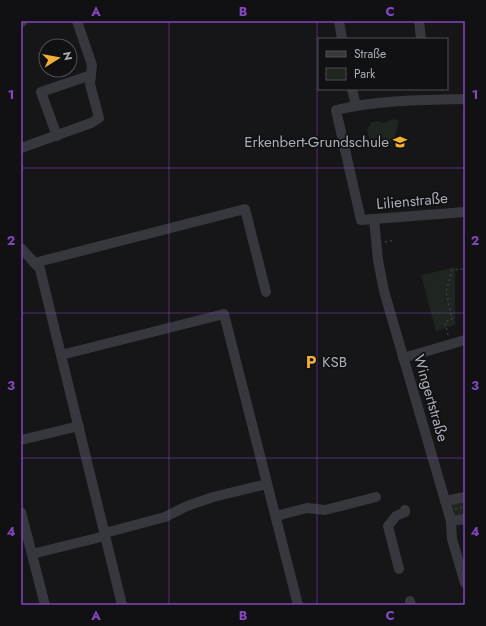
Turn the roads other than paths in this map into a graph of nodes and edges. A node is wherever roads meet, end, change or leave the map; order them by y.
1 (76, 21) edge
2 (339, 21) edge
3 (419, 21) edge
4 (342, 38) edge
5 (421, 38) edge
6 (91, 75) junction
7 (352, 90) edge
8 (425, 90) edge
9 (465, 99) edge
10 (426, 100) junction
11 (356, 106) junction
12 (56, 136) junction
13 (21, 148) edge
14 (465, 212) edge
15 (374, 219) junction
16 (21, 248) edge
17 (34, 263) junction
18 (266, 292) dead end
19 (465, 340) edge
20 (62, 355) junction
21 (403, 358) junction
22 (79, 426) junction
23 (21, 440) edge
24 (267, 484) junction
25 (376, 497) dead end
26 (465, 497) edge
27 (445, 501) junction
28 (405, 510) dead end
29 (21, 512) edge
30 (276, 516) junction
31 (465, 519) edge
32 (451, 521) junction
33 (105, 534) junction
34 (32, 554) junction
35 (399, 569) dead end
36 (465, 583) edge
37 (45, 605) edge
38 (122, 605) edge
39 (298, 605) edge

1 - 6 street
2 - 4 street
3 - 5 street
6 - 12 street
6 - 12 street
7 - 11 street
8 - 10 street
9 - 10 street
10 - 11 street
11 - 15 street, Lilienstraße
12 - 13 street
14 - 15 street, Lilienstraße
15 - 21 street, Wingertstraße
16 - 17 street
17 - 18 street
17 - 20 street
19 - 21 street
20 - 22 street
20 - 24 street
21 - 27 street, Wingertstraße
22 - 23 street
22 - 33 street
24 - 30 street
24 - 33 street
25 - 30 street
26 - 27 street
27 - 32 street, Wingertstraße
28 - 35 street
29 - 34 street
30 - 39 street
31 - 32 street
32 - 36 street, Wingertstraße
33 - 34 street
33 - 38 street
34 - 37 street

